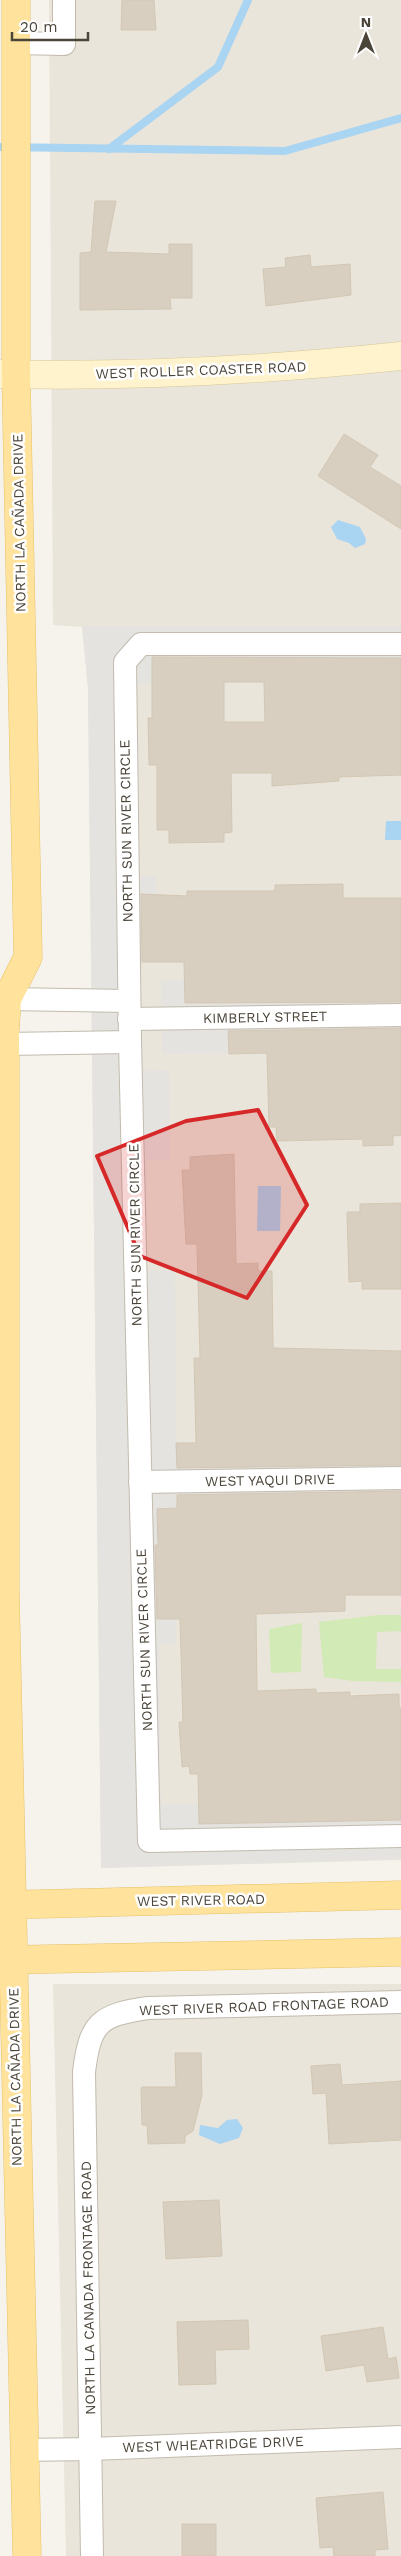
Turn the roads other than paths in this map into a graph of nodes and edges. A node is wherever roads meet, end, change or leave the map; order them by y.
1 (16, 0) edge
2 (64, 0) edge
3 (16, 43) junction
4 (401, 356) edge
5 (8, 374) edge
6 (401, 644) edge
7 (4, 994) edge
8 (129, 1010) junction
9 (401, 1014) edge
10 (130, 1042) junction
11 (5, 1044) junction
12 (401, 1478) edge
13 (140, 1482) junction
14 (401, 1836) edge
15 (401, 1895) edge
16 (6, 1905) edge
17 (401, 1952) edge
18 (6, 1960) edge
19 (401, 2002) edge
20 (99, 2023) joint
21 (401, 2437) edge
22 (91, 2449) junction
23 (24, 2450) junction
24 (26, 2556) edge
25 (92, 2556) edge

1 - 3 main road, NORTH LA CAÑADA DRIVE
2 - 3 street
3 - 5 main road, NORTH LA CAÑADA DRIVE
4 - 5 street, WEST ROLLER COASTER ROAD
5 - 7 main road, NORTH LA CAÑADA DRIVE
6 - 8 street, NORTH SUN RIVER CIRCLE
7 - 8 street, KIMBERLY STREET
7 - 11 main road, NORTH LA CAÑADA DRIVE
8 - 9 street, KIMBERLY STREET
8 - 10 street, NORTH SUN RIVER CIRCLE
10 - 11 street
10 - 13 street, NORTH SUN RIVER CIRCLE
11 - 16 main road, NORTH LA CAÑADA DRIVE
12 - 13 street, WEST YAQUI DRIVE
13 - 14 street, NORTH SUN RIVER CIRCLE
15 - 16 main road, WEST RIVER ROAD
16 - 18 main road, NORTH LA CAÑADA DRIVE
17 - 18 main road
18 - 23 main road, NORTH LA CAÑADA DRIVE
19 - 20 street, WEST RIVER ROAD FRONTAGE ROAD
20 - 22 street, NORTH LA CANADA FRONTAGE ROAD
21 - 22 street, WEST WHEATRIDGE DRIVE
22 - 23 street, WEST WHEATRIDGE DRIVE
22 - 25 street, NORTH LA CANADA FRONTAGE ROAD
23 - 24 main road, NORTH LA CAÑADA DRIVE

